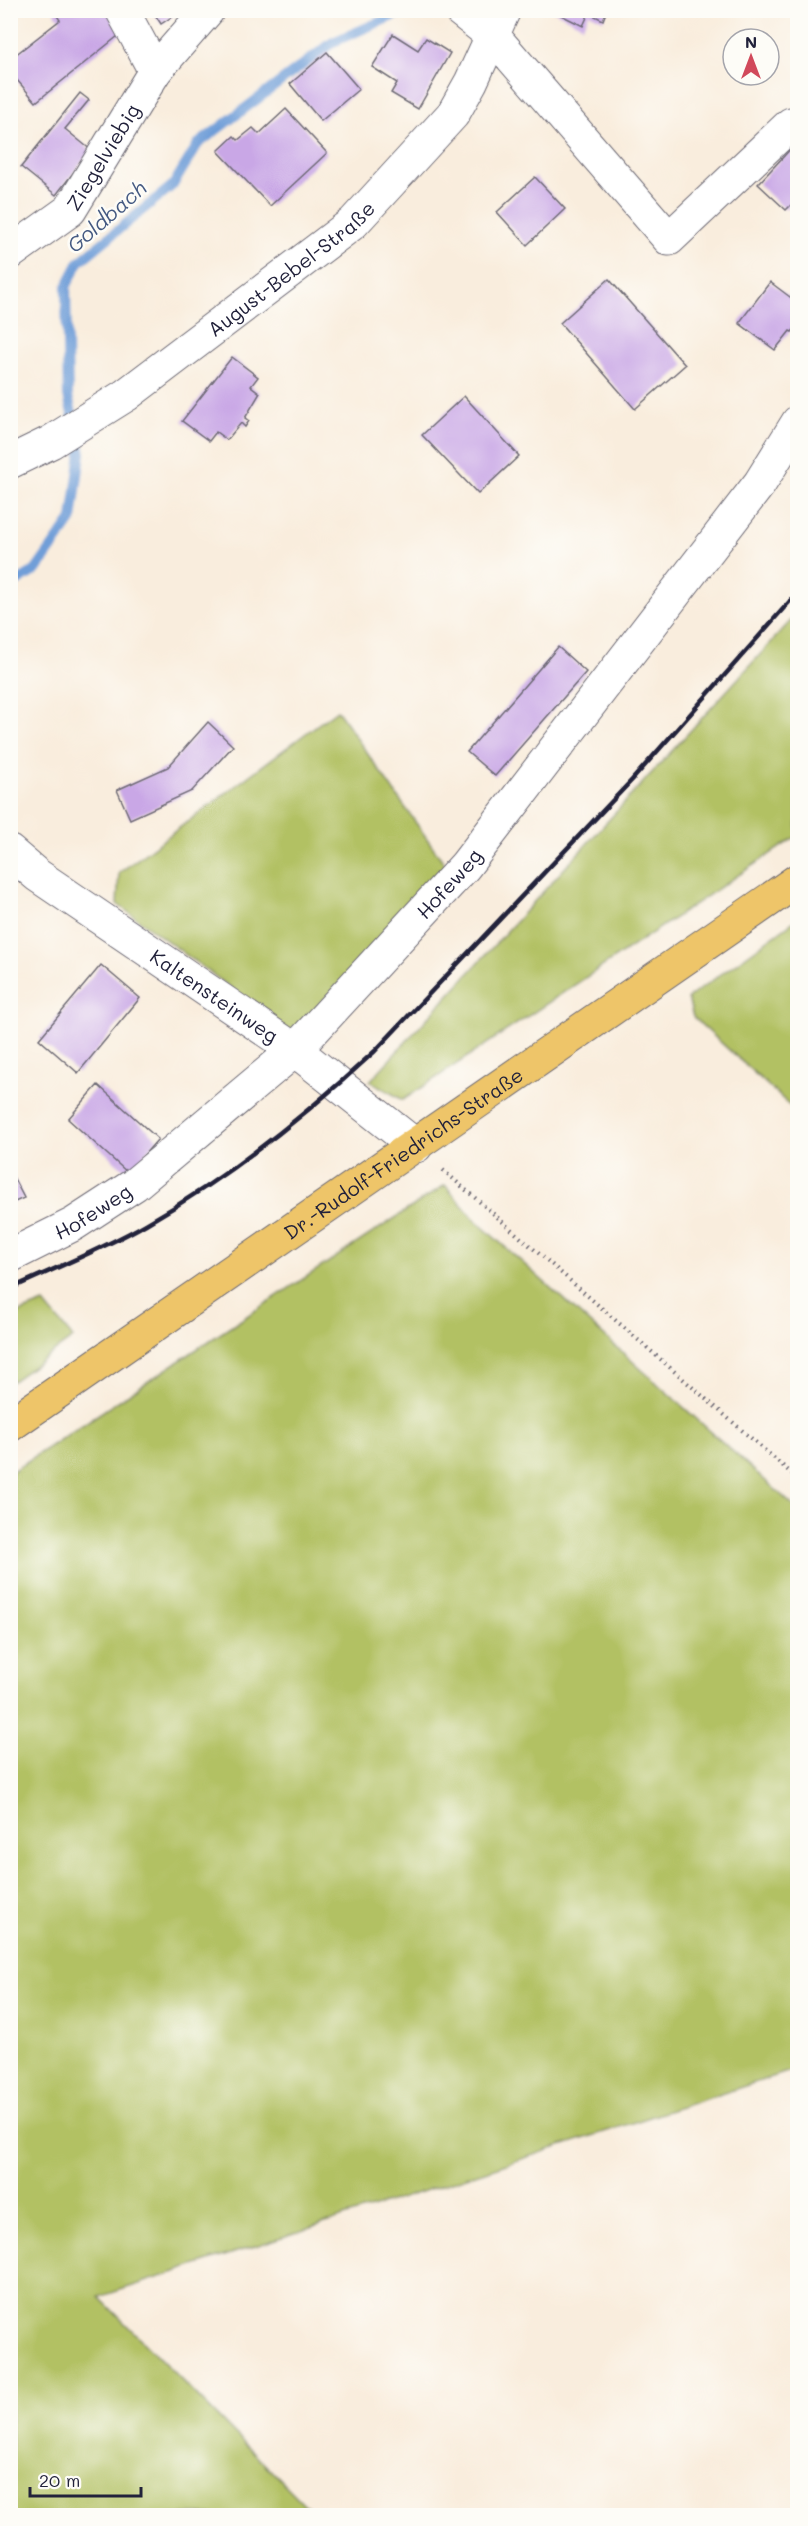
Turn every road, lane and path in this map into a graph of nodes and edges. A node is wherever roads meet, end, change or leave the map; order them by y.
1 (122, 10) edge
2 (208, 10) edge
3 (460, 10) edge
4 (499, 24) edge
5 (155, 71) junction
6 (791, 124) dead end
7 (10, 253) edge
8 (798, 422) edge
9 (10, 462) edge
10 (10, 852) edge
11 (798, 880) edge
12 (295, 1050) junction
13 (416, 1146) junction
14 (10, 1256) edge
15 (10, 1425) edge
16 (798, 1479) edge

1 - 5 street
2 - 5 street, Ziegelviebig
3 - 4 street
4 - 6 street
4 - 9 street, August-Bebel-Straße
5 - 7 street, Ziegelviebig
8 - 12 street, Hofeweg
10 - 12 street, Kaltensteinweg
11 - 13 main road, Dr.-Rudolf-Friedrichs-Straße
12 - 13 street, Kaltensteinweg
12 - 14 street, Hofeweg
13 - 15 main road, Dr.-Rudolf-Friedrichs-Straße
13 - 16 path

